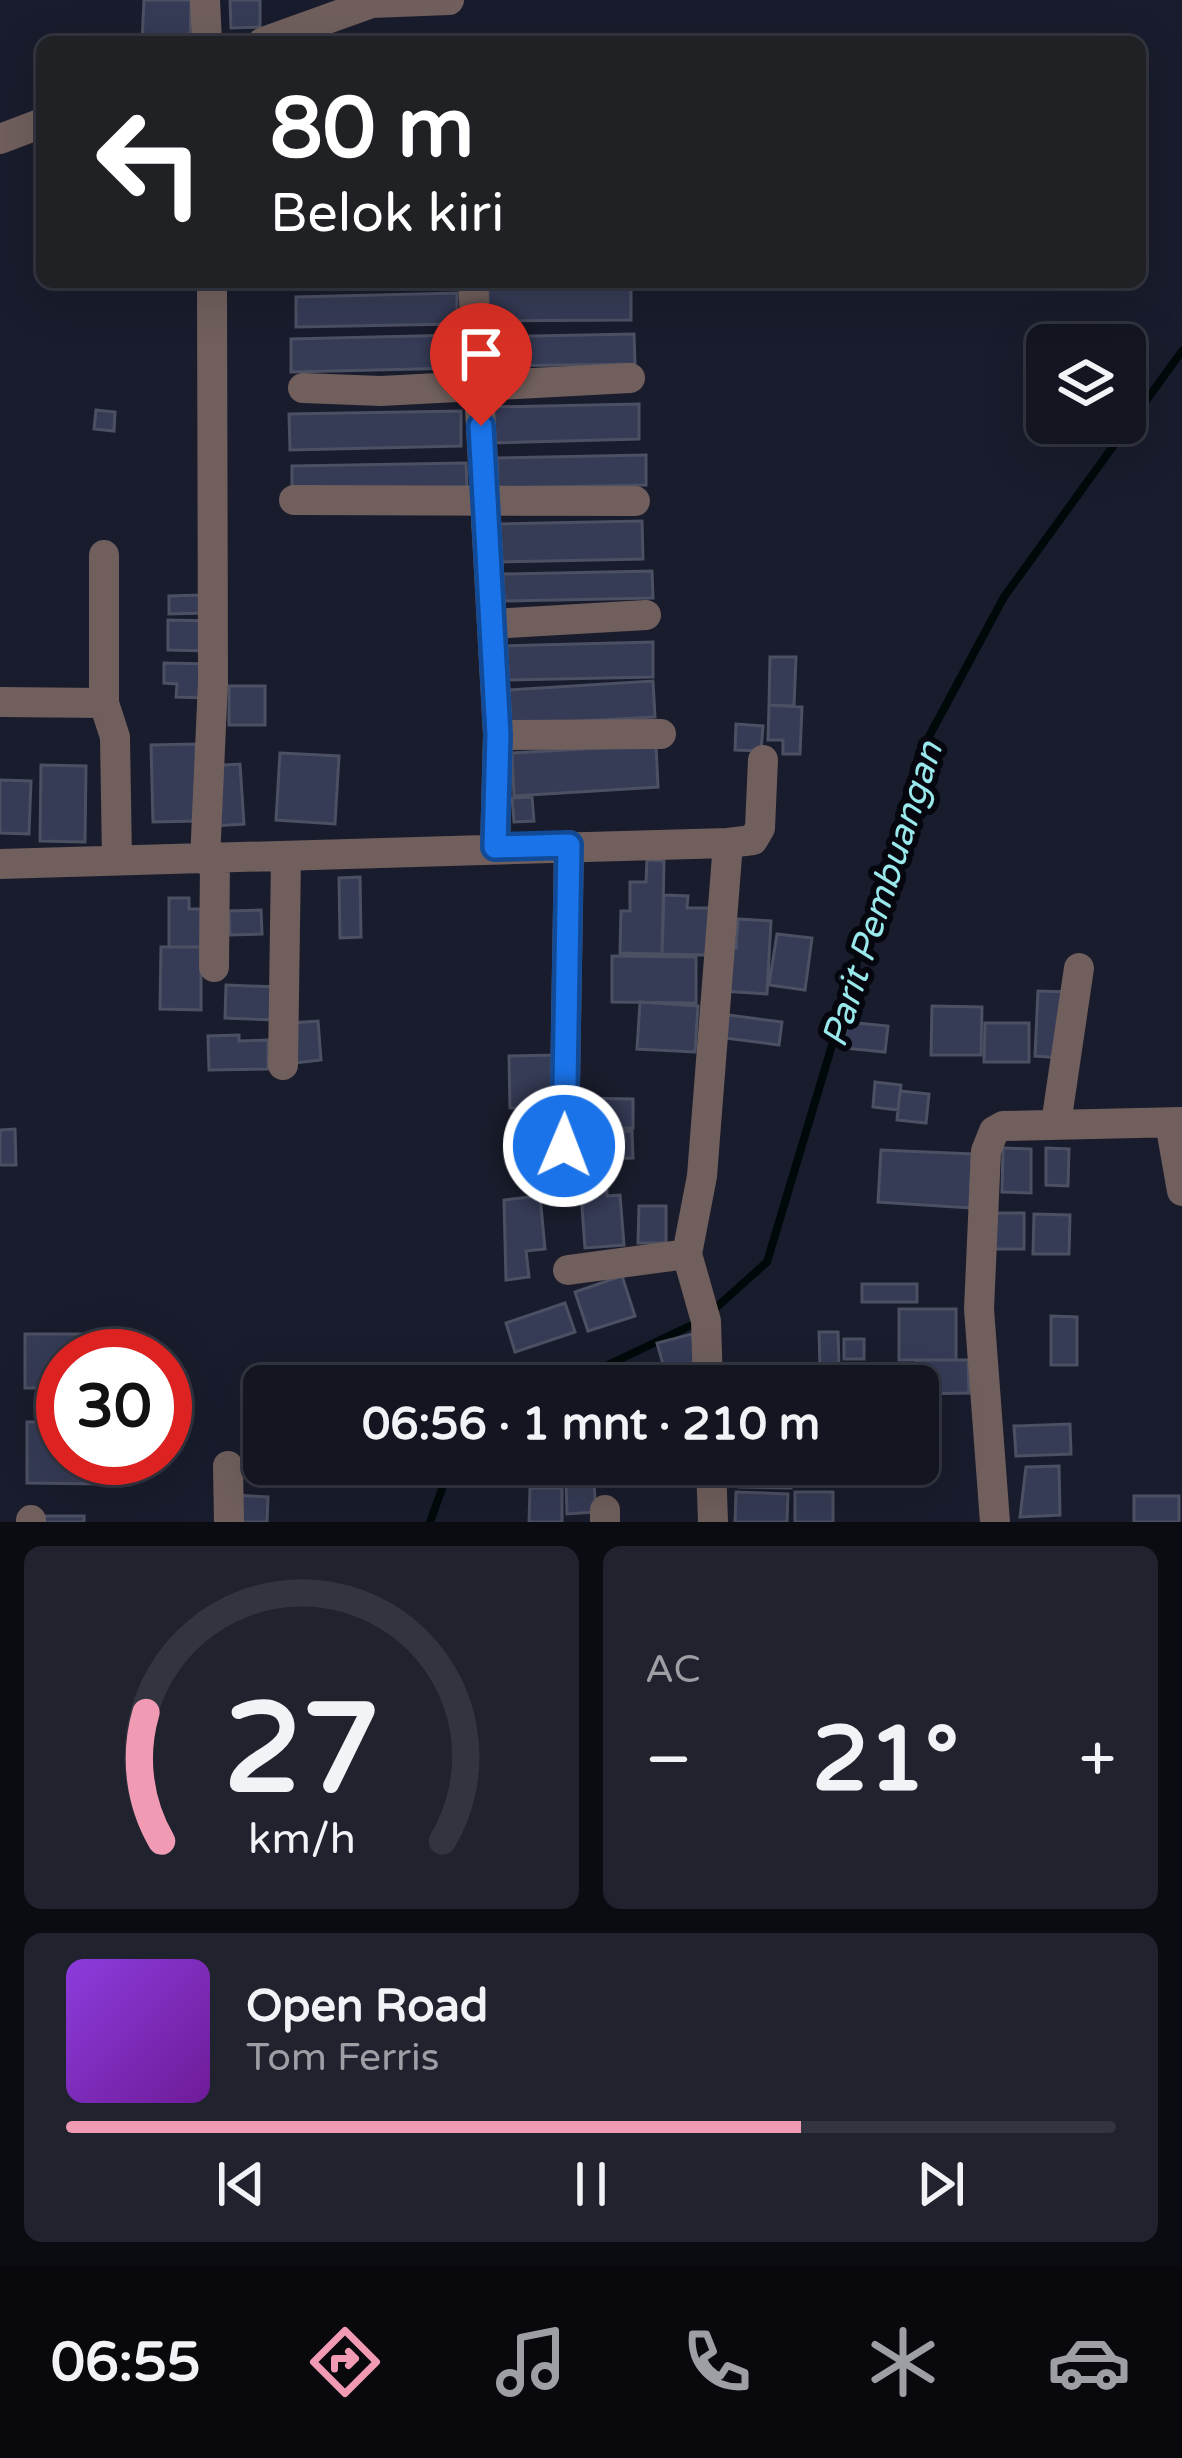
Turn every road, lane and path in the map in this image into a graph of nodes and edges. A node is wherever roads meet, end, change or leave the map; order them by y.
1 (206, 0) edge
2 (448, 0) edge
3 (208, 36) edge
4 (280, 36) edge
5 (36, 125) edge
6 (0, 139) edge
7 (212, 288) edge
8 (473, 288) edge
9 (630, 378) dead end
10 (303, 388) dead end
11 (479, 388) junction
12 (294, 500) dead end
13 (635, 501) dead end
14 (485, 503) junction
15 (104, 555) dead end
16 (646, 615) dead end
17 (492, 624) junction
18 (0, 702) edge
19 (104, 703) junction
20 (661, 734) dead end
21 (498, 735) junction
22 (763, 760) dead end
23 (728, 843) junction
24 (569, 845) junction
25 (495, 847) junction
26 (286, 856) junction
27 (117, 860) junction
28 (210, 860) junction
29 (0, 864) edge
30 (214, 967) dead end
31 (1079, 968) dead end
32 (283, 1065) dead end
33 (1176, 1122) edge
34 (1056, 1124) junction
35 (576, 1174) dead end
36 (1182, 1191) edge
37 (687, 1254) junction
38 (568, 1270) dead end
39 (708, 1365) edge
40 (228, 1466) dead end
41 (712, 1485) edge
42 (229, 1522) edge
43 (713, 1522) edge
44 (995, 1522) edge

1 - 3 street
2 - 4 street
5 - 6 street
7 - 28 street
8 - 11 street
9 - 11 street
10 - 11 street
11 - 14 street
12 - 14 street
13 - 14 street
14 - 17 street
15 - 19 street
16 - 17 street
17 - 21 street
18 - 19 street
19 - 27 street
20 - 21 street
21 - 25 street
22 - 23 street
23 - 24 street
23 - 37 street
24 - 25 street
24 - 35 street
25 - 26 street
26 - 28 street
26 - 32 street
27 - 28 street
27 - 29 street
28 - 30 street
31 - 34 street
33 - 34 street
33 - 36 street
34 - 44 street
37 - 38 street
37 - 39 street
40 - 42 street
41 - 43 street

